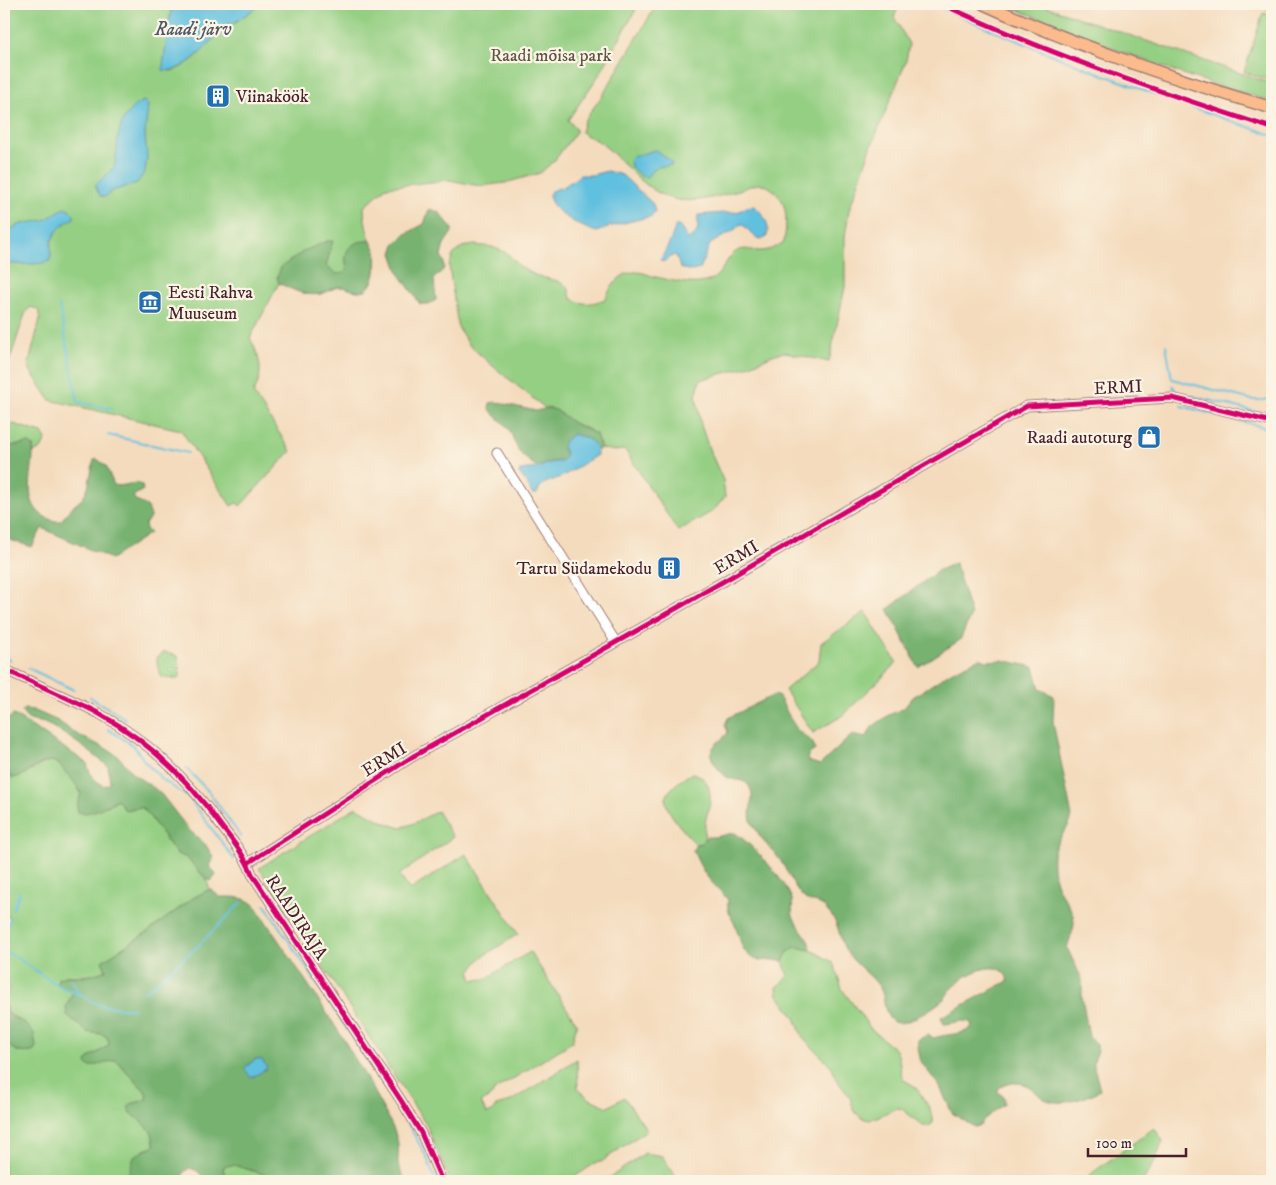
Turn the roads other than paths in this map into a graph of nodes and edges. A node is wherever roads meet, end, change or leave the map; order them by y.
1 (984, 4) edge
2 (1264, 4) edge
3 (1272, 6) edge
4 (1272, 108) edge
5 (1272, 422) edge
6 (497, 453) dead end
7 (614, 641) junction
8 (4, 670) edge
9 (248, 863) junction
10 (442, 1181) edge

1 - 4 main road
2 - 3 street
5 - 7 street, ERMI
6 - 7 street
7 - 9 street, ERMI
8 - 9 street, RAADIRAJA
9 - 10 street, RAADIRAJA

